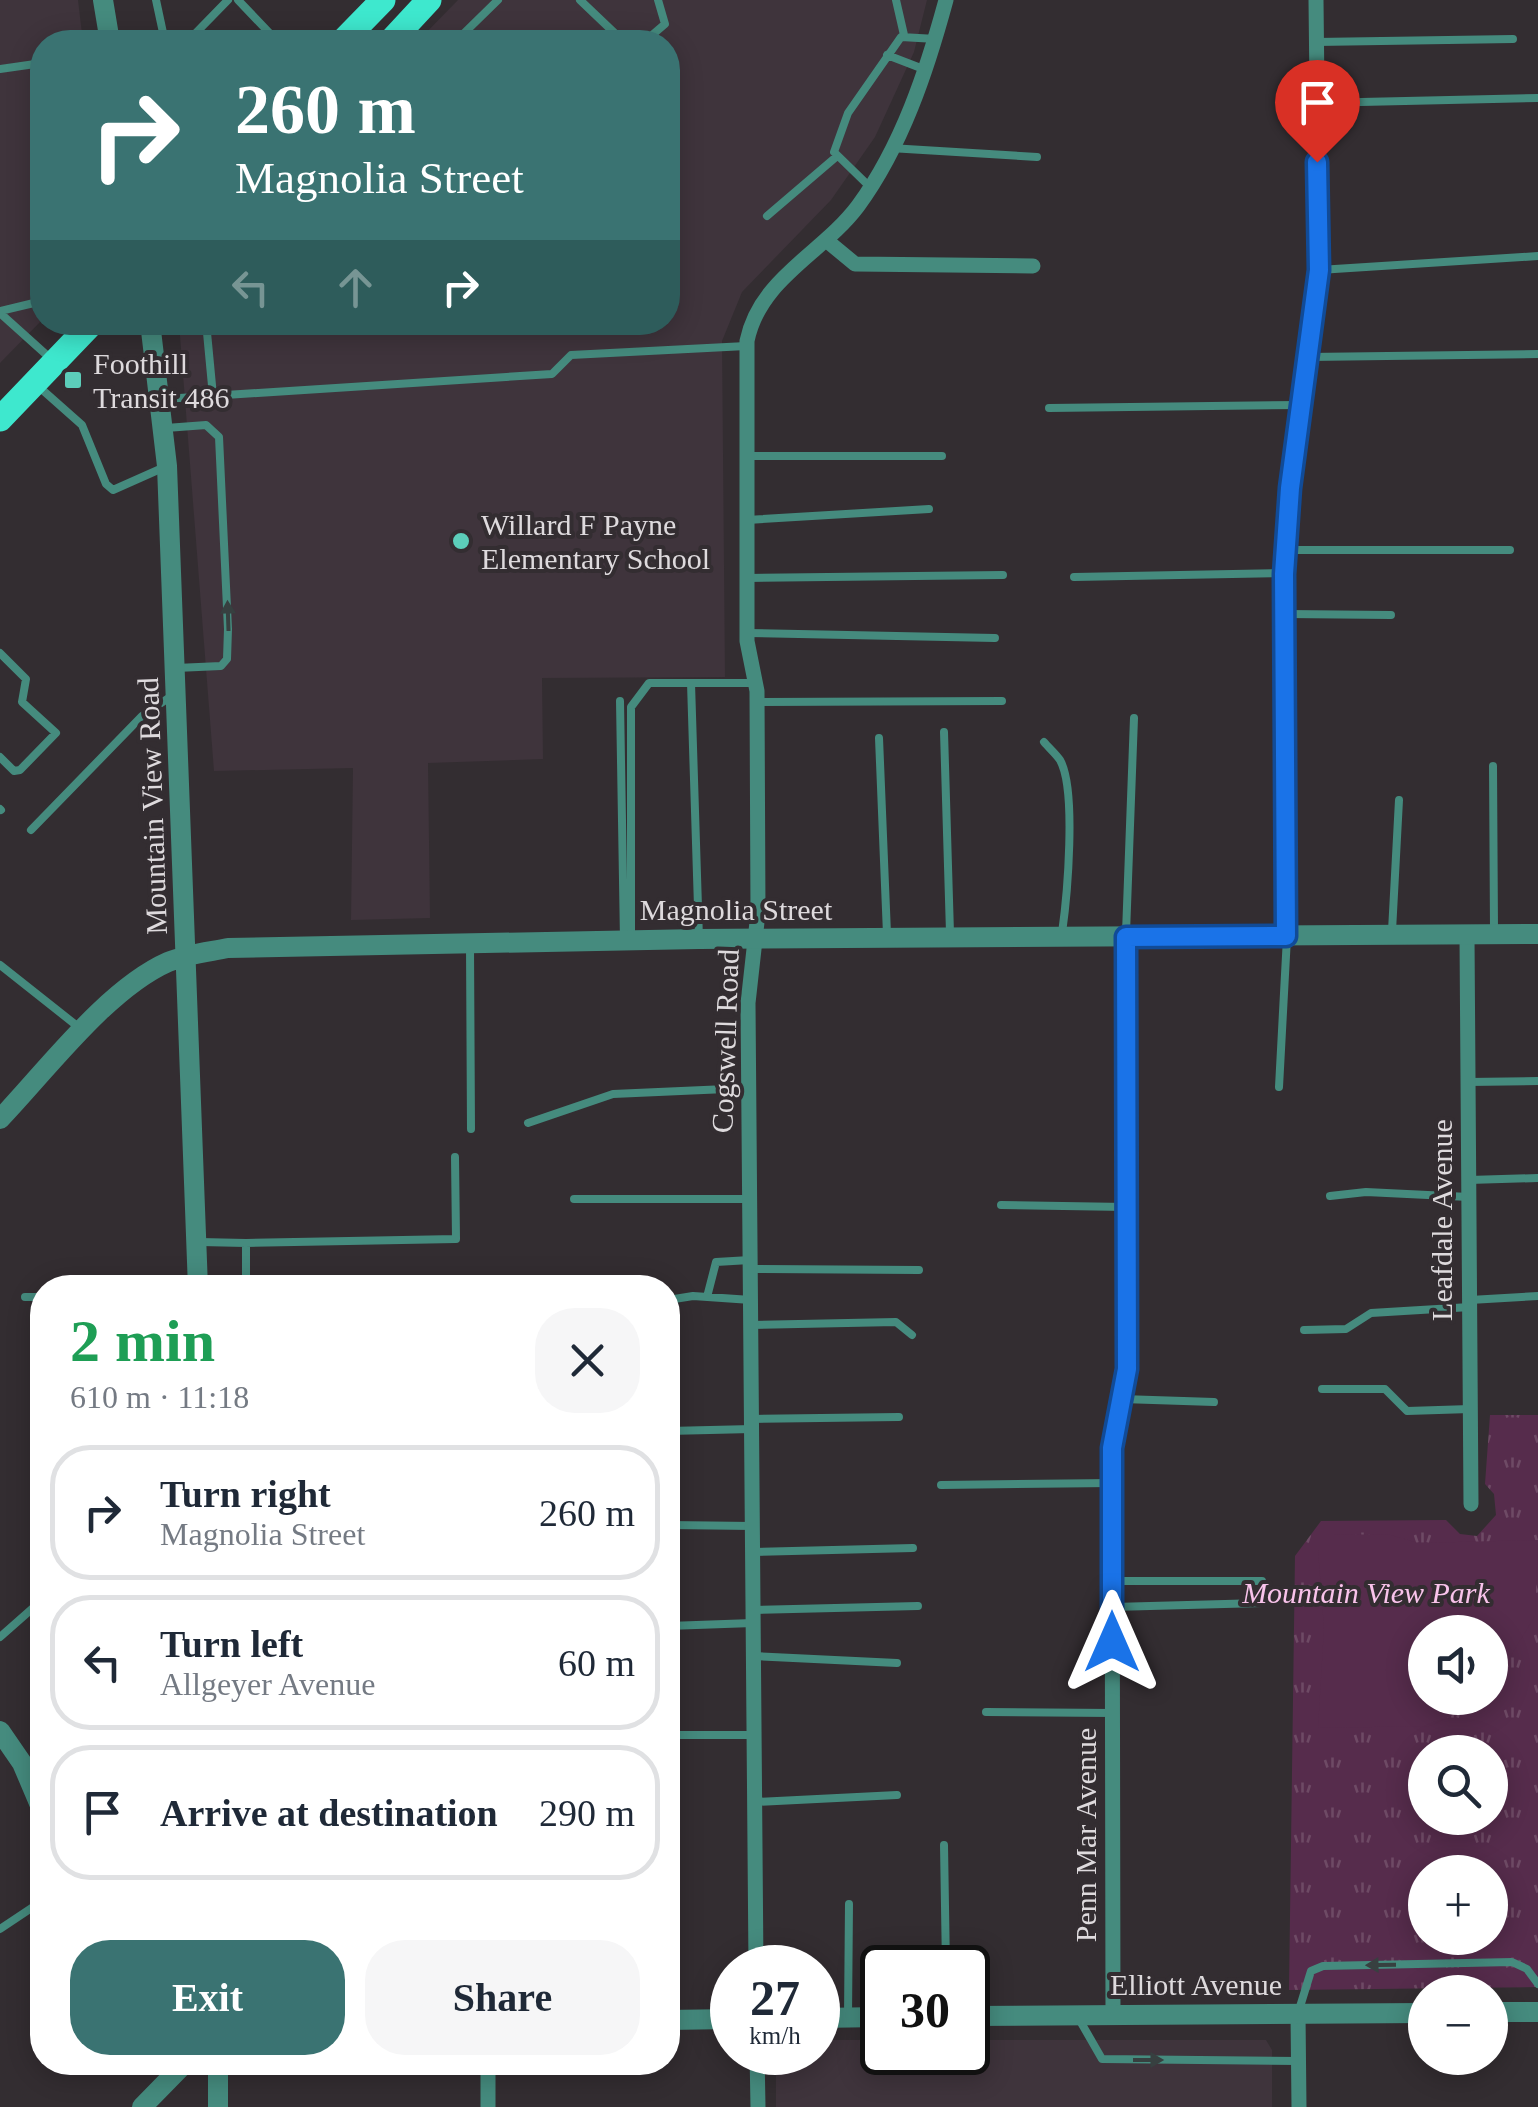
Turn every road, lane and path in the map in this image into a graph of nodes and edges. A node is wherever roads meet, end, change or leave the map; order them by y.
1 (104, 0) edge
2 (156, 0) edge
3 (228, 0) edge
4 (238, 0) edge
5 (383, 0) edge
6 (428, 0) edge
7 (496, 0) edge
8 (580, 0) edge
9 (658, 0) edge
10 (896, 0) edge
11 (946, 0) edge
12 (1316, 0) edge
13 (108, 30) edge
14 (162, 30) edge
15 (198, 30) edge
16 (267, 30) edge
17 (354, 30) edge
18 (401, 30) edge
19 (467, 30) edge
20 (611, 30) edge
21 (657, 30) edge
22 (904, 35) junction
23 (936, 39) junction
24 (1513, 39) dead end
25 (1316, 42) junction
26 (887, 56) junction
27 (30, 65) edge
28 (0, 69) edge
29 (926, 70) junction
30 (1538, 98) edge
31 (1317, 103) junction
32 (890, 148) junction
33 (836, 157) junction
34 (1037, 157) dead end
35 (870, 187) junction
36 (767, 216) dead end
37 (826, 240) junction
38 (1538, 256) edge
39 (1033, 266) dead end
40 (1319, 270) junction
41 (30, 304) edge
42 (1, 312) edge
43 (80, 335) edge
44 (151, 335) edge
45 (207, 335) edge
46 (747, 346) junction
47 (1538, 354) edge
48 (1308, 357) junction
49 (54, 362) junction
50 (34, 383) junction
51 (213, 396) junction
52 (159, 400) junction
53 (1301, 405) junction
54 (1049, 408) dead end
55 (0, 419) edge
56 (162, 428) junction
57 (746, 456) junction
58 (942, 456) dead end
59 (168, 466) junction
60 (929, 509) dead end
61 (747, 520) junction
62 (1286, 550) junction
63 (1510, 550) dead end
64 (1284, 574) junction
65 (1002, 575) dead end
66 (1074, 577) dead end
67 (747, 578) junction
68 (1284, 614) junction
69 (1391, 615) dead end
70 (748, 633) junction
71 (995, 638) dead end
72 (0, 654) edge
73 (176, 668) junction
74 (691, 683) junction
75 (756, 683) junction
76 (177, 692) junction
77 (1002, 701) dead end
78 (620, 702) dead end
79 (757, 702) junction
80 (1134, 718) dead end
81 (944, 732) dead end
82 (879, 738) dead end
83 (1044, 742) dead end
84 (0, 758) edge
85 (1493, 766) dead end
86 (1398, 800) dead end
87 (31, 830) dead end
88 (1538, 934) edge
89 (1494, 935) junction
90 (1286, 936) junction
91 (1392, 936) junction
92 (1467, 936) junction
93 (1061, 937) junction
94 (1126, 937) junction
95 (755, 938) junction
96 (887, 938) junction
97 (950, 938) junction
98 (699, 939) junction
99 (628, 940) junction
100 (470, 941) junction
101 (188, 956) junction
102 (0, 964) edge
103 (84, 1032) junction
104 (1538, 1081) edge
105 (1468, 1082) junction
106 (1279, 1087) dead end
107 (749, 1088) junction
108 (1, 1116) edge
109 (528, 1122) dead end
110 (472, 1129) dead end
111 (455, 1157) dead end
112 (1538, 1178) edge
113 (1469, 1180) junction
114 (1330, 1196) dead end
115 (1469, 1197) junction
116 (574, 1198) dead end
117 (750, 1199) junction
118 (1001, 1205) dead end
119 (1126, 1208) junction
120 (197, 1242) junction
121 (246, 1243) junction
122 (750, 1265) junction
123 (919, 1270) dead end
124 (198, 1275) edge
125 (246, 1275) edge
126 (1538, 1296) edge
127 (25, 1297) dead end
128 (30, 1297) edge
129 (707, 1298) junction
130 (680, 1299) edge
131 (751, 1300) junction
132 (1470, 1304) junction
133 (751, 1325) junction
134 (1304, 1330) dead end
135 (912, 1335) dead end
136 (1322, 1389) dead end
137 (1122, 1399) junction
138 (1214, 1402) dead end
139 (1470, 1409) junction
140 (899, 1417) dead end
141 (752, 1424) junction
142 (680, 1431) edge
143 (1112, 1483) junction
144 (941, 1485) dead end
145 (1471, 1504) dead end
146 (680, 1525) edge
147 (752, 1526) junction
148 (913, 1548) dead end
149 (753, 1552) junction
150 (1112, 1581) junction
151 (1262, 1581) dead end
152 (1262, 1603) dead end
153 (918, 1606) dead end
154 (1112, 1607) junction
155 (30, 1611) edge
156 (753, 1616) junction
157 (680, 1625) edge
158 (0, 1637) edge
159 (754, 1656) junction
160 (896, 1663) dead end
161 (986, 1712) dead end
162 (1113, 1714) junction
163 (0, 1730) edge
164 (680, 1735) edge
165 (754, 1735) junction
166 (30, 1782) edge
167 (897, 1795) dead end
168 (755, 1802) junction
169 (944, 1845) dead end
170 (848, 1904) dead end
171 (30, 1909) edge
172 (0, 1929) edge
173 (756, 1945) edge
174 (946, 1945) edge
175 (1538, 1984) edge
176 (1508, 2012) edge
177 (1538, 2012) edge
178 (1408, 2013) edge
179 (1114, 2014) junction
180 (1298, 2014) junction
181 (1077, 2015) junction
182 (990, 2016) edge
183 (840, 2018) edge
184 (848, 2018) junction
185 (860, 2018) edge
186 (710, 2019) edge
187 (680, 2020) edge
188 (1298, 2061) junction
189 (173, 2075) edge
190 (218, 2075) edge
191 (488, 2075) edge
192 (757, 2075) edge
193 (142, 2107) edge
194 (218, 2107) edge
195 (488, 2107) edge
196 (758, 2107) edge
197 (1299, 2107) edge

1 - 13 street
2 - 14 lane
3 - 15 lane
4 - 16 lane
5 - 17 main road
6 - 18 main road
7 - 19 lane
8 - 20 lane
9 - 21 lane
10 - 22 lane
11 - 23 street, Cogswell Road
12 - 25 street
22 - 23 lane
22 - 26 lane
23 - 29 street, Cogswell Road
24 - 25 lane
25 - 31 street
26 - 29 lane
26 - 33 lane
27 - 28 lane
29 - 32 street, Cogswell Road
30 - 31 lane
31 - 40 street
32 - 34 lane
32 - 35 street, Cogswell Road
33 - 35 lane
33 - 36 lane
35 - 37 street, Cogswell Road
37 - 39 street
37 - 46 street, Cogswell Road
38 - 40 lane
40 - 48 street
41 - 42 lane
42 - 49 lane
43 - 49 main road
44 - 52 street, Mountain View Road
45 - 51 lane
46 - 51 lane
46 - 57 street, Cogswell Road
47 - 48 lane
48 - 53 street
49 - 50 main road
50 - 55 main road
50 - 59 lane
51 - 52 lane
52 - 56 street, Mountain View Road
53 - 54 lane
53 - 62 street
56 - 59 street, Mountain View Road
73 -> 56 lane
57 - 58 lane
57 - 61 street, Cogswell Road
59 - 73 street, Mountain View Road
60 - 61 lane
61 - 67 street, Cogswell Road
62 - 63 lane
62 - 64 street
64 - 66 lane
64 - 68 street
65 - 67 lane
67 - 70 street, Cogswell Road
68 - 69 lane
68 - 90 street
70 - 71 lane
70 - 75 street, Cogswell Road
72 - 84 lane
73 - 76 street, Mountain View Road
74 - 75 lane
74 - 98 lane
74 - 99 lane
75 - 79 street, Cogswell Road
76 - 87 lane
76 - 101 street, Mountain View Road
77 - 79 lane
78 - 99 lane
79 - 95 street, Cogswell Road
80 - 94 lane
81 - 97 lane
82 - 96 lane
83 - 93 lane
85 - 89 lane
86 - 91 lane
88 - 89 street, Magnolia Street
89 - 92 street, Magnolia Street
90 - 91 street, Magnolia Street
90 - 94 street, Magnolia Street
90 - 106 lane
91 - 92 street, Magnolia Street
92 - 105 street, Leafdale Avenue
93 - 94 street, Magnolia Street
93 - 97 street, Magnolia Street
94 - 119 street, Penn Mar Avenue
95 - 96 street, Magnolia Street
95 - 98 street, Magnolia Street
95 - 107 street, Cogswell Road
96 - 97 street, Magnolia Street
98 - 99 street, Magnolia Street
99 - 100 street, Magnolia Street
100 - 101 street, Magnolia Street
100 - 110 lane
101 - 103 street, Magnolia Street
101 - 120 street, Mountain View Road
102 - 103 lane
103 - 108 street, Magnolia Street
104 - 105 lane
105 - 113 street, Leafdale Avenue
107 - 109 lane
107 - 117 street, Cogswell Road
111 - 121 lane
112 - 113 lane
113 - 115 street, Leafdale Avenue
114 - 115 lane
115 - 132 street, Leafdale Avenue
116 - 117 lane
117 - 122 street, Cogswell Road
118 - 119 lane
119 - 137 street, Penn Mar Avenue
120 - 121 lane
120 - 124 street, Mountain View Road
121 - 125 lane
122 - 123 lane
122 - 129 lane
122 - 131 street, Cogswell Road
126 - 132 lane
127 - 128 lane
129 - 130 lane
129 - 131 lane
131 - 133 street, Cogswell Road
132 - 134 lane
132 - 139 street, Leafdale Avenue
133 - 135 lane
133 - 141 street, Cogswell Road
136 - 139 lane
137 - 138 lane
137 - 143 street, Penn Mar Avenue
139 - 145 street, Leafdale Avenue
140 - 141 lane
141 - 142 lane
141 - 147 street, Cogswell Road
143 - 144 lane
143 - 150 street, Penn Mar Avenue
146 - 147 lane
147 - 149 street, Cogswell Road
148 - 149 lane
149 - 156 street, Cogswell Road
150 - 151 lane
150 - 154 street, Penn Mar Avenue
152 - 154 lane
153 - 156 lane
154 - 162 street, Penn Mar Avenue
155 - 158 lane
156 - 157 lane
156 - 159 street, Cogswell Road
159 - 160 lane
159 - 165 street, Cogswell Road
161 - 162 lane
162 - 179 street, Penn Mar Avenue
163 - 166 street
164 - 165 lane
165 - 168 street, Cogswell Road
167 - 168 lane
168 - 173 street, Cogswell Road
169 - 174 lane
170 - 184 lane
171 - 172 lane
175 -> 180 lane
176 - 177 street
178 - 180 street, Elliott Avenue
179 - 180 street, Elliott Avenue
179 - 181 street, Elliott Avenue
180 - 188 street
181 - 182 street, Elliott Avenue
181 -> 188 lane
183 - 184 street
184 - 185 street
186 - 187 street
188 - 197 street
189 - 193 street
190 - 194 street
191 - 195 street
192 - 196 street

